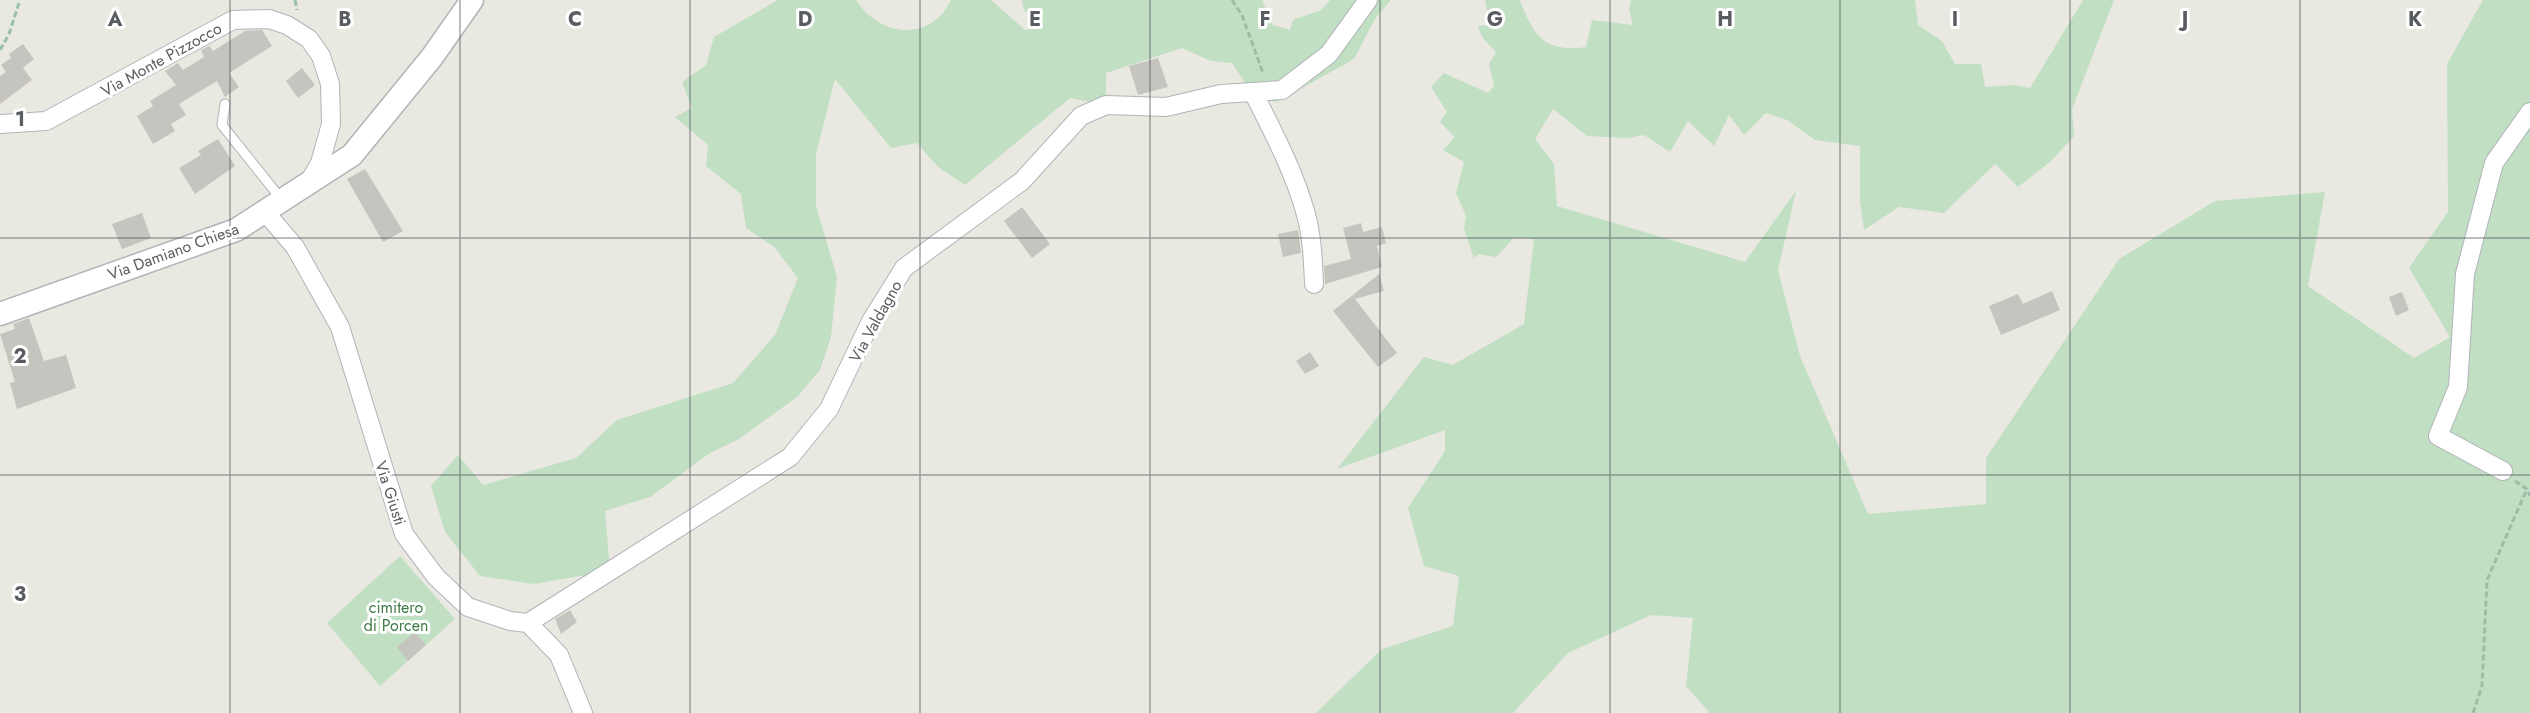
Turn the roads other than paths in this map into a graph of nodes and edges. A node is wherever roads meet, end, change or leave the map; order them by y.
1 (472, 0) edge
2 (1368, 0) edge
3 (1253, 92) junction
4 (225, 104) dead end
5 (2530, 112) edge
6 (0, 124) edge
7 (306, 186) junction
8 (275, 207) junction
9 (1314, 284) dead end
10 (0, 314) edge
11 (2503, 471) dead end
12 (528, 623) junction
13 (583, 713) edge

1 - 7 street, Via Damiano Chiesa
2 - 3 street, Via Valdagno
3 - 9 street
3 - 12 street, Via Valdagno
4 - 8 lane
5 - 11 street
6 - 7 street, Via Monte Pizzocco
7 - 8 street, Via Damiano Chiesa
8 - 10 street, Via Damiano Chiesa
8 - 12 street, Via Giusti
12 - 13 street

